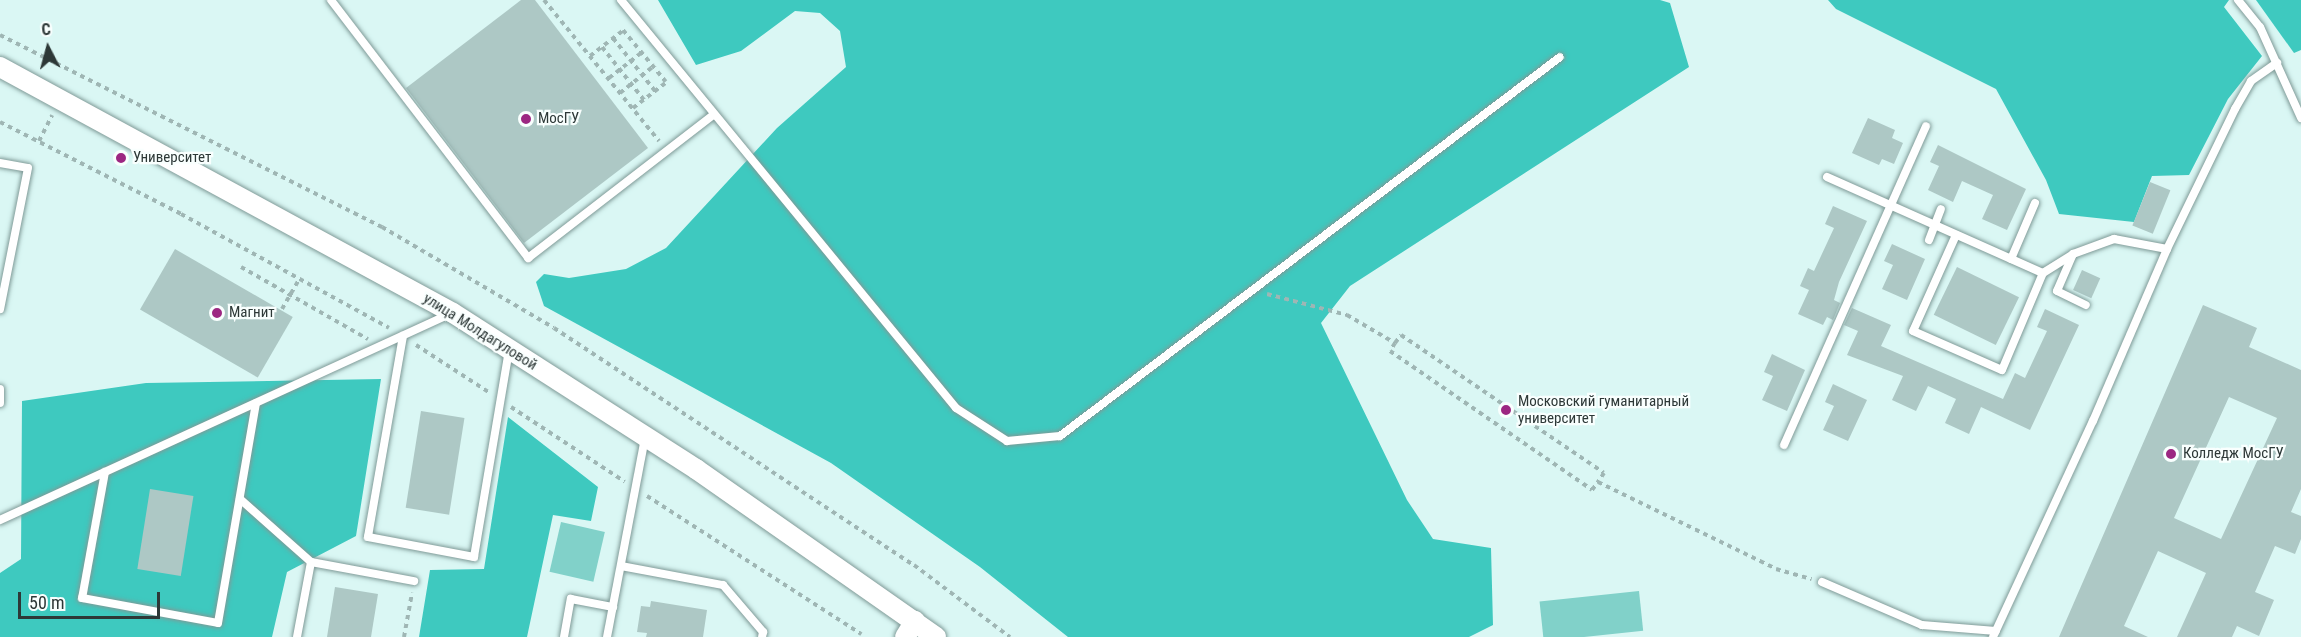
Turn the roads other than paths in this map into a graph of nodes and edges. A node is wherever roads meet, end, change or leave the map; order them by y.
1 (331, 0) edge
2 (621, 0) edge
3 (2238, 0) edge
4 (1560, 57) dead end
5 (2277, 63) junction
6 (0, 67) edge
7 (714, 114) junction
8 (2301, 117) edge
9 (1926, 126) dead end
10 (0, 163) edge
11 (1827, 177) dead end
12 (2035, 203) dead end
13 (1890, 205) junction
14 (1941, 209) dead end
15 (1934, 225) junction
16 (1956, 235) junction
17 (1929, 240) dead end
18 (2166, 249) junction
19 (2073, 254) junction
20 (2011, 259) junction
21 (2043, 273) junction
22 (2086, 305) dead end
23 (0, 309) edge
24 (453, 313) junction
25 (403, 336) junction
26 (509, 349) junction
27 (0, 389) edge
28 (0, 403) edge
29 (256, 403) junction
30 (645, 436) junction
31 (1784, 445) dead end
32 (105, 472) junction
33 (240, 499) junction
34 (0, 520) edge
35 (311, 562) junction
36 (621, 566) junction
37 (414, 581) road end
38 (1822, 582) road end
39 (613, 607) junction
40 (910, 629) edge
41 (1994, 634) edge
42 (297, 637) edge
43 (564, 637) edge
44 (607, 637) edge
45 (762, 637) edge
46 (936, 637) edge

1 - 7 lane
2 - 7 lane
3 - 5 lane
4 - 7 lane
5 - 8 lane
5 - 18 lane
6 - 24 street, улица Молдагуловой
9 - 13 lane
10 - 23 lane
11 - 13 lane
12 - 20 lane
13 - 15 lane
13 - 31 lane
14 - 15 lane
15 - 16 lane
15 - 17 lane
16 - 20 lane
16 - 21 lane
18 - 19 lane
18 - 41 lane
19 - 21 lane
19 - 22 lane
20 - 21 lane
24 - 25 lane
24 - 26 street, улица Молдагуловой
25 - 26 lane
25 - 29 lane
26 - 30 street, улица Молдагуловой
27 - 28 lane
29 - 32 lane
29 - 33 lane
30 - 36 lane
30 - 40 street, улица Молдагуловой
32 - 33 lane
32 - 34 lane
33 - 35 lane
35 - 37 lane
35 - 42 lane
36 - 39 lane
36 - 45 lane
38 - 41 lane
39 - 43 lane
39 - 44 lane
40 - 46 street, улица Молдагуловой

